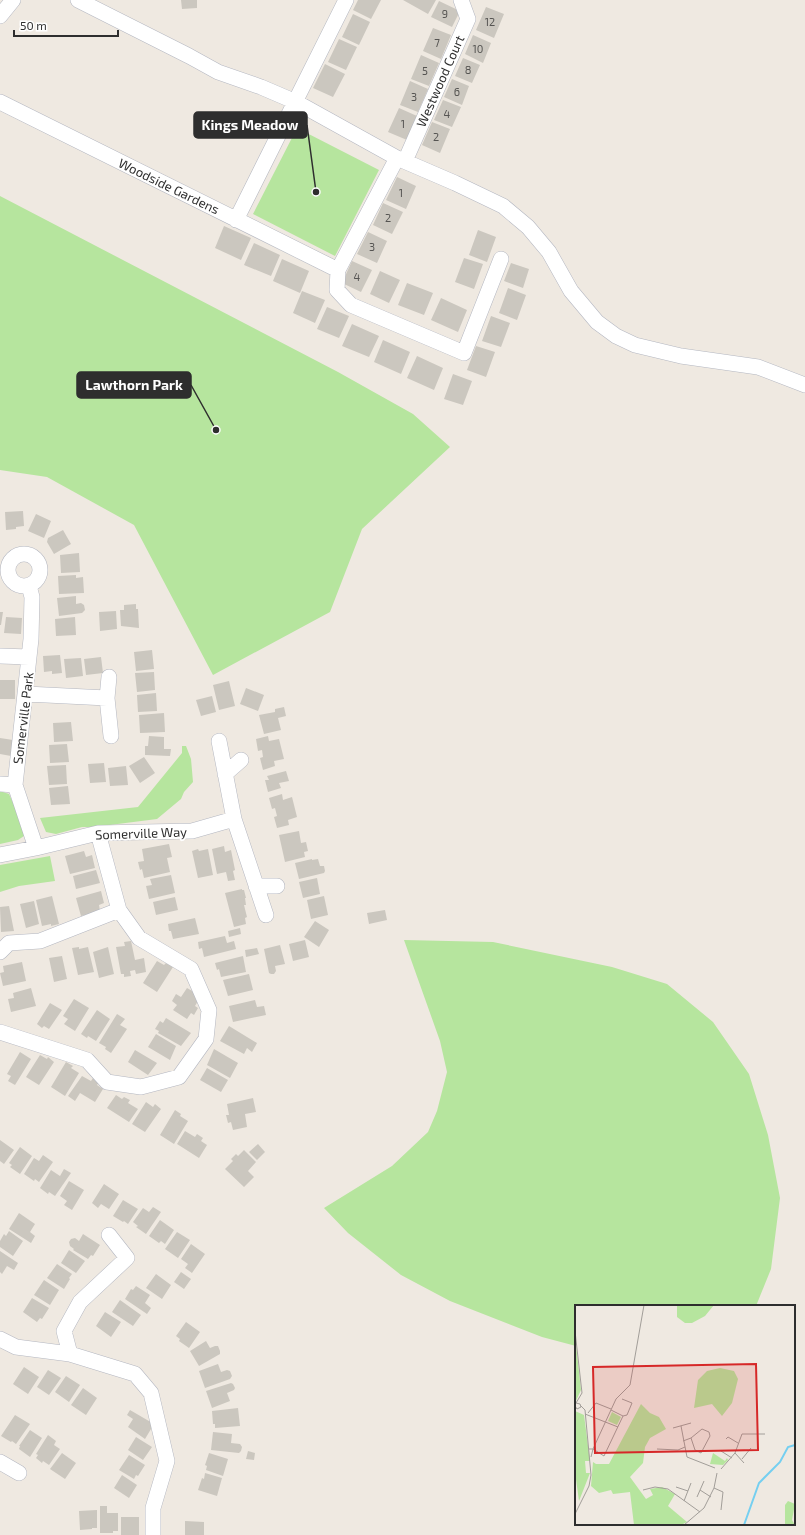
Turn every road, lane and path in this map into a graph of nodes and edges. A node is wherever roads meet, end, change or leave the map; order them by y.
1 (13, 0) edge
2 (78, 0) edge
3 (346, 0) edge
4 (461, 0) edge
5 (0, 16) edge
6 (0, 102) edge
7 (296, 102) junction
8 (401, 160) junction
9 (236, 220) junction
10 (501, 259) dead end
11 (338, 270) junction
12 (805, 384) edge
13 (29, 586) dead end
14 (0, 656) edge
15 (29, 657) junction
16 (109, 677) dead end
17 (26, 694) junction
18 (107, 698) junction
19 (110, 736) dead end
20 (219, 741) dead end
21 (241, 760) dead end
22 (225, 774) junction
23 (7, 784) edge
24 (234, 819) junction
25 (98, 833) junction
26 (36, 848) junction
27 (0, 855) edge
28 (256, 886) junction
29 (277, 886) dead end
30 (119, 910) junction
31 (266, 915) dead end
32 (0, 952) edge
33 (0, 1032) edge
34 (109, 1235) dead end
35 (0, 1339) edge
36 (70, 1354) junction
37 (0, 1462) edge
38 (19, 1473) dead end
39 (153, 1535) edge

1 - 5 street
2 - 7 street
3 - 7 street
4 - 8 street, Westwood Court
6 - 9 street, Woodside Gardens
7 - 8 street
7 - 9 street
8 - 11 street
8 - 12 street
9 - 11 street, Woodside Gardens
10 - 11 street
13 - 15 street, Somerville Park
14 - 15 street
15 - 17 street, Somerville Park
16 - 18 street
17 - 18 street
17 - 23 street, Somerville Park
18 - 19 street
20 - 22 street
21 - 22 street
22 - 24 street
23 - 26 street, Somerville Park
24 - 25 street, Somerville Way
24 - 28 street
25 - 26 street, Somerville Way
25 - 30 street
26 - 27 street, Somerville Way
28 - 29 street
28 - 31 street
30 - 32 street
30 - 33 street
34 - 36 street
35 - 36 street
36 - 39 street
37 - 38 street

